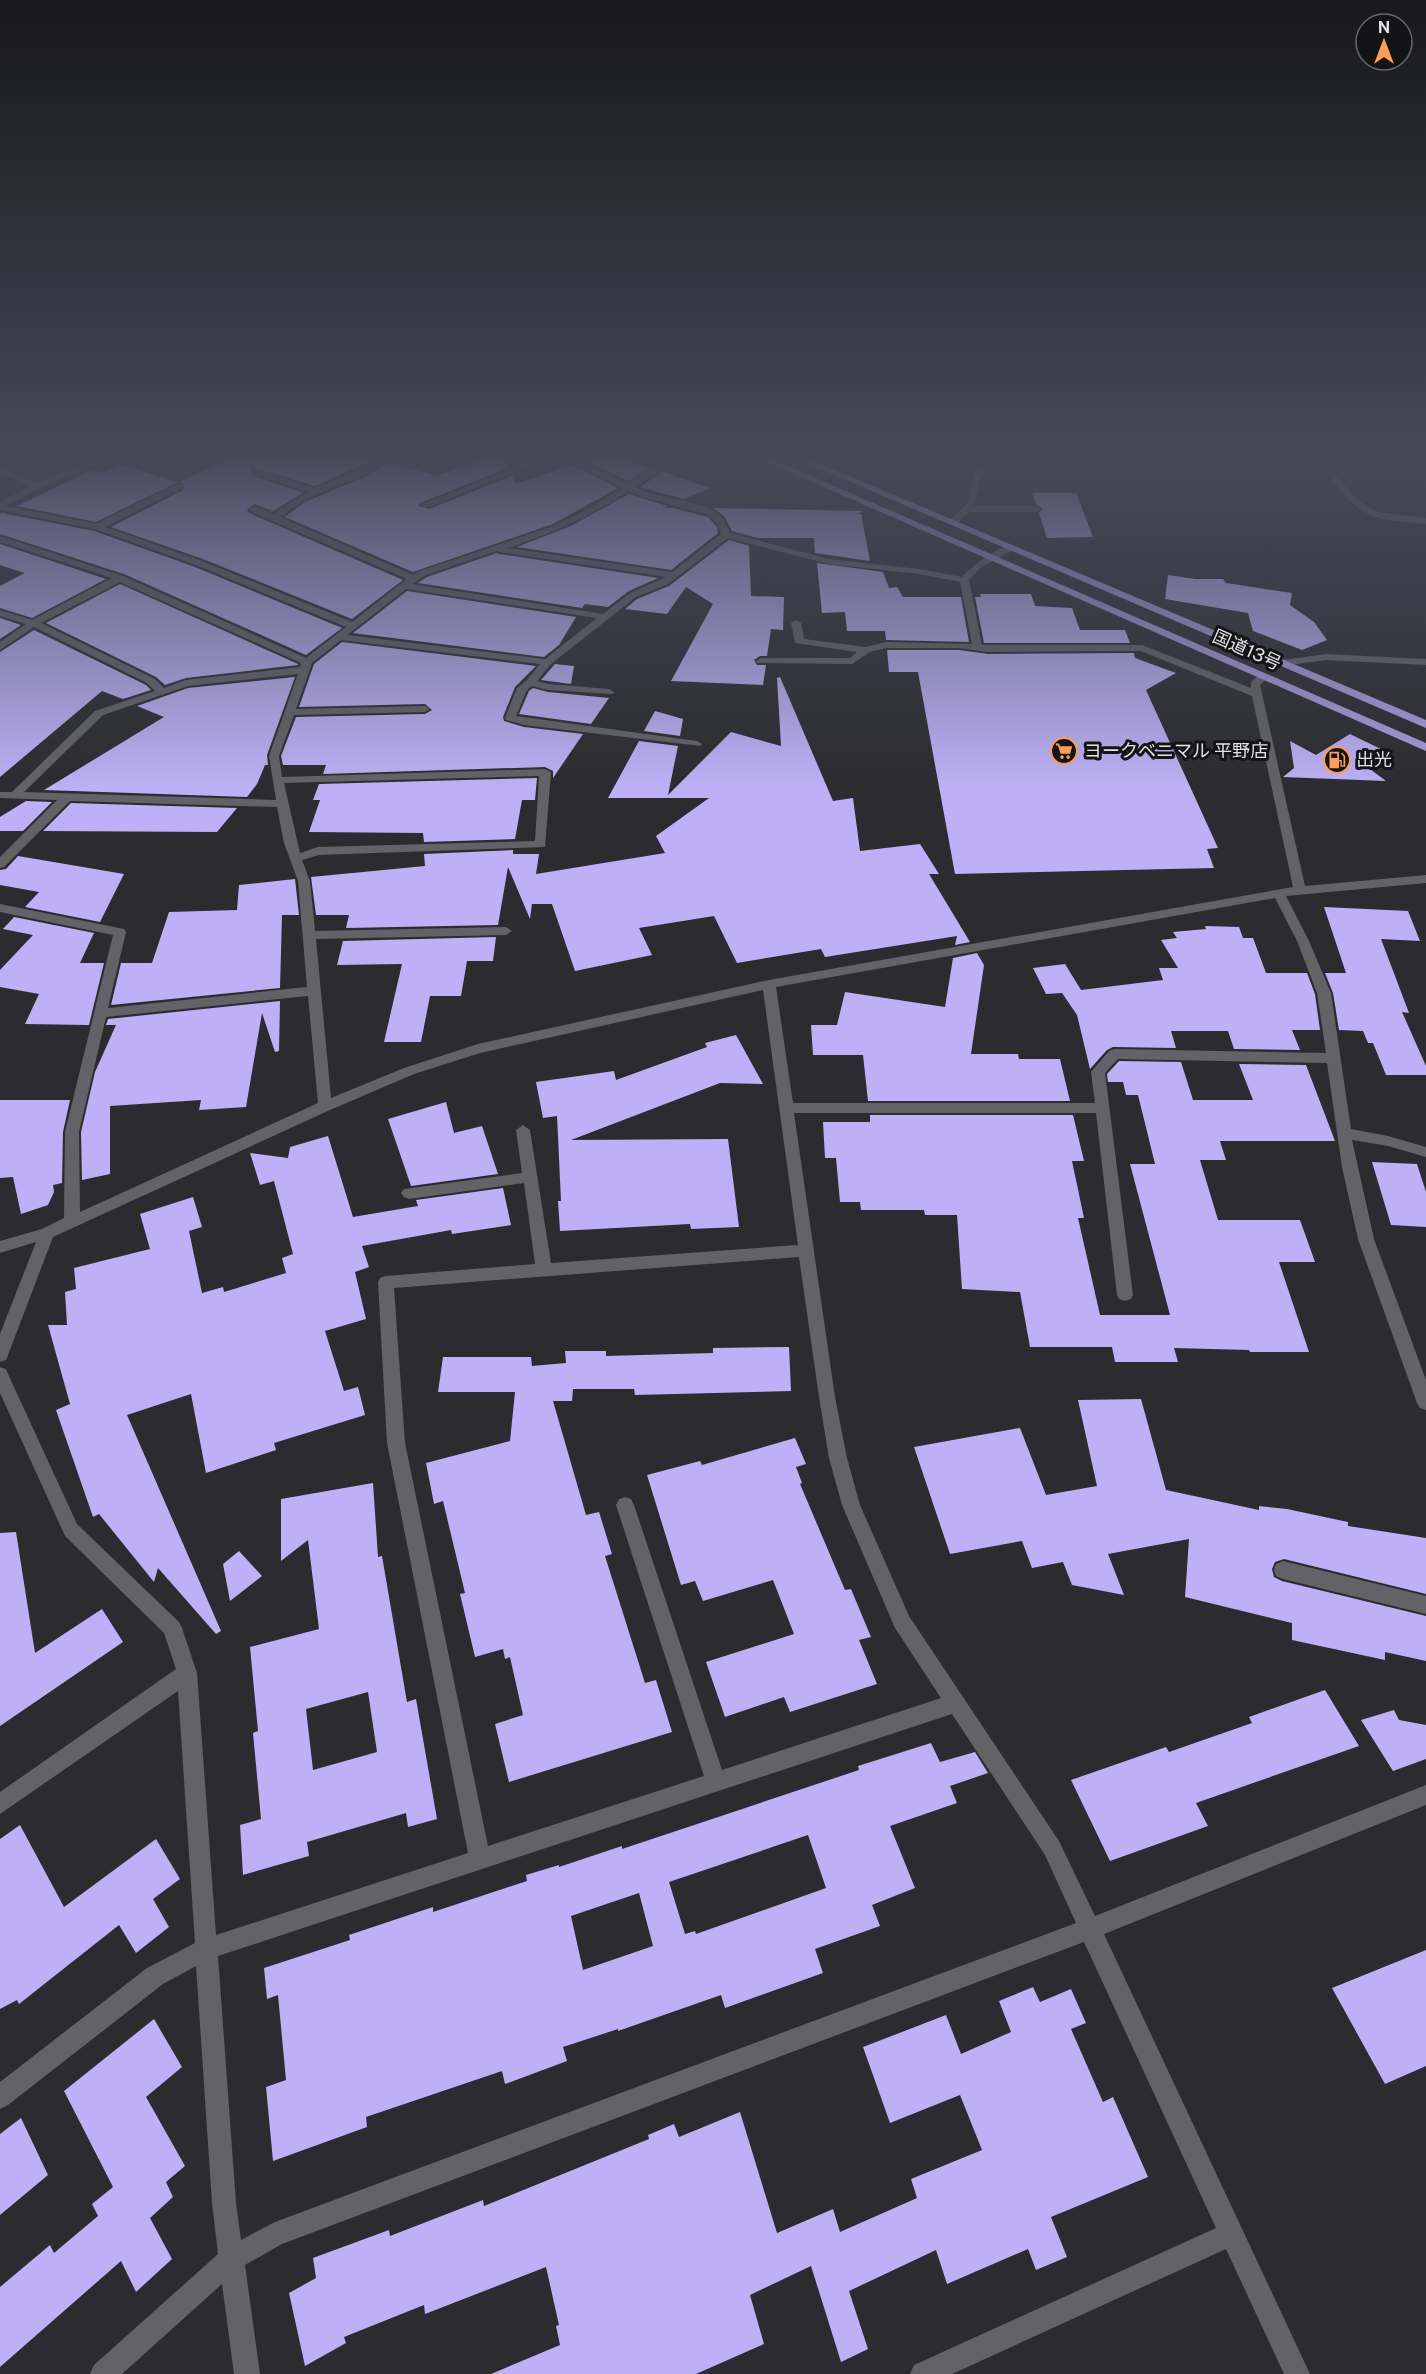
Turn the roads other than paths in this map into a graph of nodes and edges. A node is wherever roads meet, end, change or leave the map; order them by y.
1 (85, 567) edge
2 (208, 567) edge
3 (375, 567) edge
4 (441, 567) edge
5 (621, 567) edge
6 (685, 567) edge
7 (874, 567) edge
8 (976, 567) edge
9 (1015, 567) edge
10 (1055, 567) edge
11 (675, 575) junction
12 (120, 578) junction
13 (964, 580) junction
14 (409, 583) junction
15 (0, 613) edge
16 (607, 617) junction
17 (33, 623) junction
18 (796, 623) dead end
19 (353, 626) junction
20 (339, 637) junction
21 (0, 647) edge
22 (978, 648) junction
23 (866, 650) junction
24 (547, 662) junction
25 (761, 662) dead end
26 (1426, 662) edge
27 (1283, 663) junction
28 (306, 666) junction
29 (1264, 676) junction
30 (531, 682) junction
31 (162, 692) junction
32 (609, 692) dead end
33 (1257, 694) junction
34 (425, 709) dead end
35 (289, 712) junction
36 (1426, 724) edge
37 (697, 744) dead end
38 (1426, 747) edge
39 (278, 780) junction
40 (0, 795) edge
41 (15, 795) junction
42 (67, 797) junction
43 (283, 804) junction
44 (296, 858) junction
45 (0, 864) edge
46 (1426, 879) edge
47 (1300, 890) junction
48 (1279, 894) junction
49 (0, 908) edge
50 (506, 931) dead end
51 (309, 935) junction
52 (769, 984) junction
53 (314, 990) junction
54 (101, 1013) junction
55 (1334, 1058) junction
56 (325, 1106) junction
57 (786, 1108) junction
58 (1102, 1108) junction
59 (523, 1130) dead end
60 (1345, 1133) junction
61 (1426, 1152) edge
62 (530, 1177) junction
63 (410, 1193) dead end
64 (72, 1221) junction
65 (47, 1233) junction
66 (0, 1247) edge
67 (807, 1250) junction
68 (544, 1270) junction
69 (1125, 1295) dead end
70 (0, 1355) edge
71 (0, 1374) edge
72 (6, 1400) edge
73 (1426, 1403) edge
74 (625, 1505) dead end
75 (1283, 1570) dead end
76 (1426, 1605) edge
77 (187, 1673) junction
78 (956, 1703) junction
79 (716, 1782) junction
80 (1426, 1795) edge
81 (0, 1804) edge
82 (480, 1859) junction
83 (1090, 1929) junction
84 (207, 1949) junction
85 (0, 2097) edge
86 (1232, 2234) junction
87 (232, 2259) junction
88 (103, 2374) edge
89 (247, 2374) edge
90 (923, 2374) edge
91 (1297, 2374) edge

1 - 12 street
2 - 19 street
3 - 14 street
4 - 14 street
5 - 11 street
6 - 11 street
7 - 13 street
8 - 13 street
9 - 29 highway, 国道13号
10 - 27 highway, 国道13号
11 - 16 street
12 - 17 street
12 - 28 street
13 - 22 street
14 - 16 street
14 - 19 street
15 - 17 street
16 - 24 street
17 - 21 street
17 - 31 street
18 - 23 street
19 - 20 street
20 - 24 street
20 - 28 street
22 - 23 street
22 - 33 street
23 - 25 street
24 - 30 street
26 - 27 street
27 - 36 highway, 国道13号
28 - 31 street
28 - 35 street
29 - 33 street
29 - 38 highway, 国道13号
30 - 32 street
30 - 37 street
31 - 41 street
33 - 47 street
34 - 35 street
35 - 39 street
39 - 43 street
39 - 44 street
40 - 41 street
41 - 42 street
42 - 43 street
42 - 45 street
43 - 44 street
44 - 51 street
46 - 47 street
47 - 48 street
48 - 52 street
48 - 55 street
49 - 54 street
50 - 51 street
51 - 53 street
52 - 56 street
52 - 57 street
53 - 54 street
53 - 56 street
54 - 64 street
55 - 58 street
55 - 60 street
56 - 64 street
57 - 58 street
57 - 67 street
58 - 69 street
59 - 62 street
60 - 61 street
60 - 73 street
62 - 63 street
62 - 68 street
64 - 65 street
65 - 66 street
65 - 70 street
67 - 68 street
67 - 78 street
68 - 82 street
71 - 72 street
72 - 77 street
74 - 79 street
75 - 76 street
77 - 81 street
77 - 84 street
78 - 79 street
78 - 83 street
79 - 82 street
80 - 83 street
82 - 84 street
83 - 86 street
83 - 87 street
84 - 85 street
84 - 87 street
86 - 90 street
86 - 91 street
87 - 88 street
87 - 89 street

